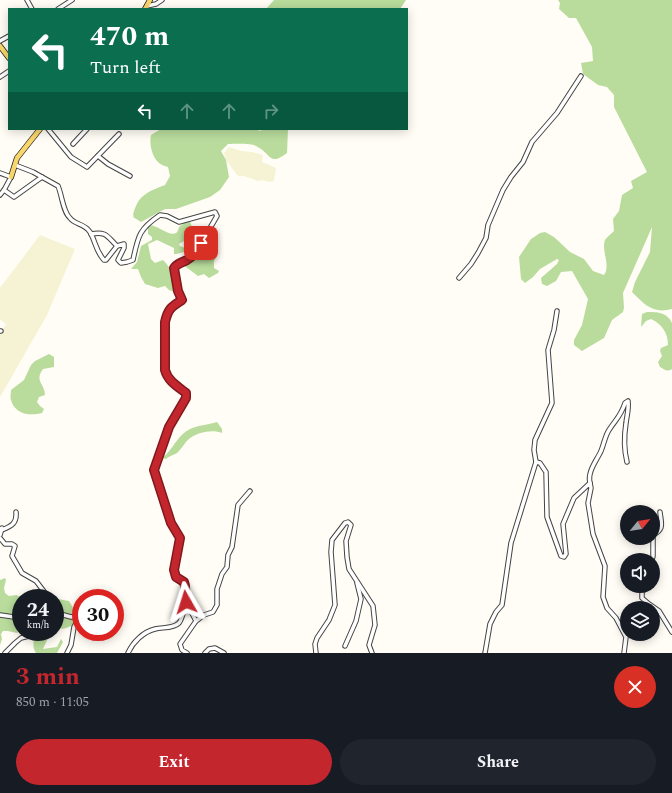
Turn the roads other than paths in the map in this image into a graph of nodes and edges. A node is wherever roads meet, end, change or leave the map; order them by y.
1 (72, 0) edge
2 (150, 0) edge
3 (162, 0) edge
4 (146, 7) edge
5 (60, 8) edge
6 (0, 46) edge
7 (8, 57) edge
8 (581, 76) dead end
9 (39, 130) edge
10 (49, 130) edge
11 (86, 130) edge
12 (119, 134) dead end
13 (73, 144) dead end
14 (98, 156) junction
15 (15, 165) junction
16 (0, 173) edge
17 (130, 176) dead end
18 (11, 177) junction
19 (42, 177) junction
20 (4, 190) junction
21 (0, 195) edge
22 (91, 234) junction
23 (117, 246) junction
24 (458, 278) dead end
25 (557, 311) dead end
26 (536, 462) junction
27 (627, 462) dead end
28 (590, 483) junction
29 (250, 490) dead end
30 (16, 512) dead end
31 (660, 512) dead end
32 (1, 529) edge
33 (660, 530) edge
34 (0, 537) edge
35 (357, 582) junction
36 (42, 589) edge
37 (642, 593) edge
38 (186, 602) junction
39 (0, 615) edge
40 (12, 617) edge
41 (196, 621) junction
42 (672, 632) edge
43 (72, 639) edge
44 (17, 641) edge
45 (345, 646) dead end
46 (5, 653) edge
47 (67, 653) edge
48 (128, 653) edge
49 (187, 653) edge
50 (205, 653) edge
51 (224, 653) edge
52 (316, 653) edge
53 (372, 653) edge
54 (485, 653) edge
55 (624, 653) edge

1 - 5 street
2 - 4 main road
3 - 4 street
6 - 7 main road
8 - 24 street
9 - 15 main road
10 - 14 street
11 - 13 street
12 - 14 street
14 - 17 street
15 - 18 main road
15 - 19 street
16 - 18 street
18 - 20 street
19 - 20 street
19 - 22 street
20 - 21 street
22 - 23 street
22 - 23 street
23 - 38 street
25 - 26 street
26 - 28 street
26 - 54 street
27 - 28 street
28 - 55 street
29 - 41 street
30 - 32 street
31 - 33 street
32 - 34 street
34 - 36 street
35 - 45 street
35 - 52 street
35 - 53 street
37 - 42 street
38 - 41 street
38 - 48 street
39 - 40 street
41 - 49 street
43 - 47 street
44 - 46 street
50 - 51 street

